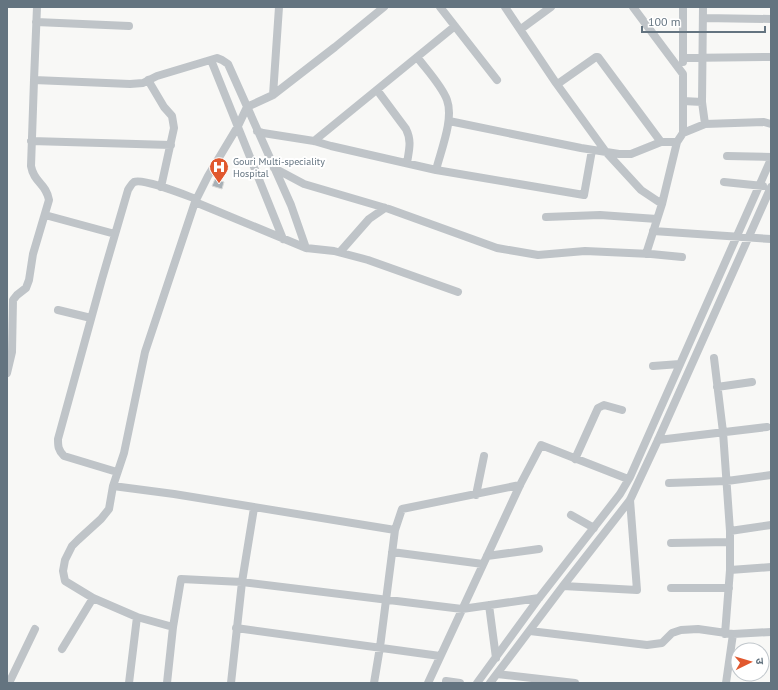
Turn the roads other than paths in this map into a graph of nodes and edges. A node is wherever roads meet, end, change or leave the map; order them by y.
1 (37, 7) edge
2 (384, 7) edge
3 (440, 7) edge
4 (505, 7) edge
5 (551, 7) edge
6 (633, 7) edge
7 (683, 7) edge
8 (703, 7) edge
9 (281, 8) edge
10 (703, 18) junction
11 (771, 19) edge
12 (36, 22) junction
13 (129, 26) dead end
14 (455, 26) junction
15 (520, 29) junction
16 (417, 57) junction
17 (771, 57) edge
18 (683, 58) junction
19 (703, 58) junction
20 (211, 60) junction
21 (683, 74) junction
22 (34, 80) junction
23 (148, 80) junction
24 (497, 80) dead end
25 (556, 83) junction
26 (376, 90) junction
27 (273, 95) junction
28 (683, 101) junction
29 (702, 102) junction
30 (247, 107) junction
31 (449, 120) junction
32 (705, 124) junction
33 (771, 124) edge
34 (238, 126) junction
35 (257, 131) junction
36 (683, 133) junction
37 (31, 141) junction
38 (314, 141) junction
39 (661, 142) junction
40 (677, 142) junction
41 (171, 145) junction
42 (592, 150) junction
43 (606, 152) junction
44 (727, 156) dead end
45 (771, 158) edge
46 (407, 163) junction
47 (274, 168) junction
48 (436, 170) junction
49 (724, 182) dead end
50 (760, 185) junction
51 (161, 187) junction
52 (771, 187) edge
53 (196, 200) junction
54 (662, 204) junction
55 (385, 208) junction
56 (45, 215) junction
57 (546, 217) dead end
58 (656, 219) junction
59 (653, 231) junction
60 (115, 234) junction
61 (738, 236) junction
62 (748, 237) junction
63 (283, 239) junction
64 (771, 239) edge
65 (306, 248) junction
66 (340, 252) junction
67 (646, 254) junction
68 (682, 257) dead end
69 (458, 292) dead end
70 (58, 310) dead end
71 (91, 318) junction
72 (714, 358) dead end
73 (680, 364) junction
74 (653, 366) dead end
75 (7, 373) edge
76 (752, 382) dead end
77 (717, 387) junction
78 (622, 410) dead end
79 (767, 427) dead end
80 (723, 432) junction
81 (658, 440) junction
82 (484, 456) dead end
83 (575, 459) junction
84 (117, 472) junction
85 (771, 475) edge
86 (628, 480) junction
87 (727, 481) junction
88 (669, 483) dead end
89 (520, 485) junction
90 (113, 486) junction
91 (476, 495) junction
92 (630, 500) junction
93 (254, 508) junction
94 (571, 515) dead end
95 (771, 525) edge
96 (594, 528) junction
97 (395, 530) junction
98 (730, 531) junction
99 (730, 542) junction
100 (672, 544) dead end
101 (539, 550) dead end
102 (392, 552) junction
103 (487, 556) junction
104 (483, 564) junction
105 (771, 567) edge
106 (730, 570) junction
107 (242, 582) junction
108 (563, 586) junction
109 (671, 588) dead end
110 (729, 588) junction
111 (93, 598) junction
112 (539, 598) junction
113 (386, 600) junction
114 (489, 605) junction
115 (462, 609) junction
116 (137, 617) junction
117 (173, 627) junction
118 (236, 628) junction
119 (35, 629) dead end
120 (530, 631) junction
121 (771, 632) edge
122 (729, 634) junction
123 (380, 647) junction
124 (62, 649) dead end
125 (440, 656) junction
126 (496, 658) junction
127 (497, 674) junction
128 (446, 680) dead end
129 (9, 683) edge
130 (129, 683) edge
131 (167, 683) edge
132 (231, 683) edge
133 (374, 683) edge
134 (428, 683) edge
135 (460, 683) edge
136 (477, 683) edge
137 (490, 683) edge
138 (575, 683) edge
139 (726, 683) edge

1 - 12 street
2 - 27 street
3 - 14 street
4 - 15 street
5 - 15 street
6 - 21 street
7 - 18 street
8 - 10 street
9 - 27 street
10 - 11 street
10 - 19 street
12 - 13 street
12 - 22 street
14 - 16 street
14 - 24 street
15 - 25 street
16 - 26 street
16 - 31 street
17 - 19 street
18 - 19 street
18 - 21 street
19 - 29 street
20 - 23 street
20 - 30 street
20 - 34 street
21 - 28 street
22 - 23 street
22 - 37 street
23 - 41 street
25 - 39 street
25 - 43 street
26 - 38 street
26 - 46 street
27 - 30 street
28 - 29 street
28 - 36 street
29 - 32 street
30 - 34 street
30 - 35 street
31 - 42 street
31 - 48 street
32 - 33 street
32 - 36 street
34 - 53 street
34 - 63 street
35 - 38 street
35 - 47 street
36 - 40 street
37 - 41 street
37 - 56 street
38 - 46 street
39 - 40 street
39 - 43 street
40 - 54 street
41 - 51 street
42 - 43 street
42 - 48 street
43 - 54 street
44 - 45 street
45 - 50 street
46 - 48 street
47 - 55 street
47 - 65 street
49 - 50 street
50 - 52 street
50 - 61 street
51 - 53 street
51 - 60 street
52 - 62 street
53 - 63 street
53 - 84 street
54 - 58 street
55 - 66 street
55 - 67 street
56 - 60 street
56 - 75 street
57 - 58 street
58 - 59 street
59 - 61 street
59 - 67 street
60 - 71 street
61 - 62 street
61 - 73 street
62 - 64 street
62 - 81 street
63 - 65 street
65 - 66 street
66 - 69 street
67 - 68 street
70 - 71 street
71 - 84 street
72 - 77 street
73 - 74 street
73 - 86 street
76 - 77 street
77 - 80 street
78 - 83 street
79 - 80 street
80 - 81 street
80 - 87 street
81 - 92 street
82 - 91 street
83 - 86 street
83 - 89 street
84 - 90 street
85 - 87 street
86 - 96 street
87 - 88 street
87 - 98 street
89 - 91 street
89 - 103 street
90 - 93 street
90 - 111 street
91 - 97 street
92 - 108 street
92 - 108 street
93 - 97 street
93 - 107 street
94 - 96 street
95 - 98 street
96 - 112 street
97 - 102 street
98 - 99 street
99 - 100 street
99 - 106 street
101 - 103 street
102 - 104 street
102 - 113 street
103 - 104 street
104 - 115 street
105 - 106 street
106 - 110 street
107 - 113 street
107 - 117 street
107 - 118 street
108 - 120 street
109 - 110 street
110 - 122 street
111 - 116 street
111 - 124 street
112 - 114 street
112 - 126 street
113 - 115 street
113 - 123 street
114 - 115 street
114 - 126 street
115 - 125 street
116 - 117 street
116 - 130 street
117 - 131 street
118 - 123 street
118 - 132 street
119 - 129 street
120 - 122 street
120 - 127 street
121 - 122 street
122 - 139 street
123 - 125 street
123 - 133 street
125 - 134 street
126 - 136 street
127 - 137 street
127 - 138 street
128 - 135 street

